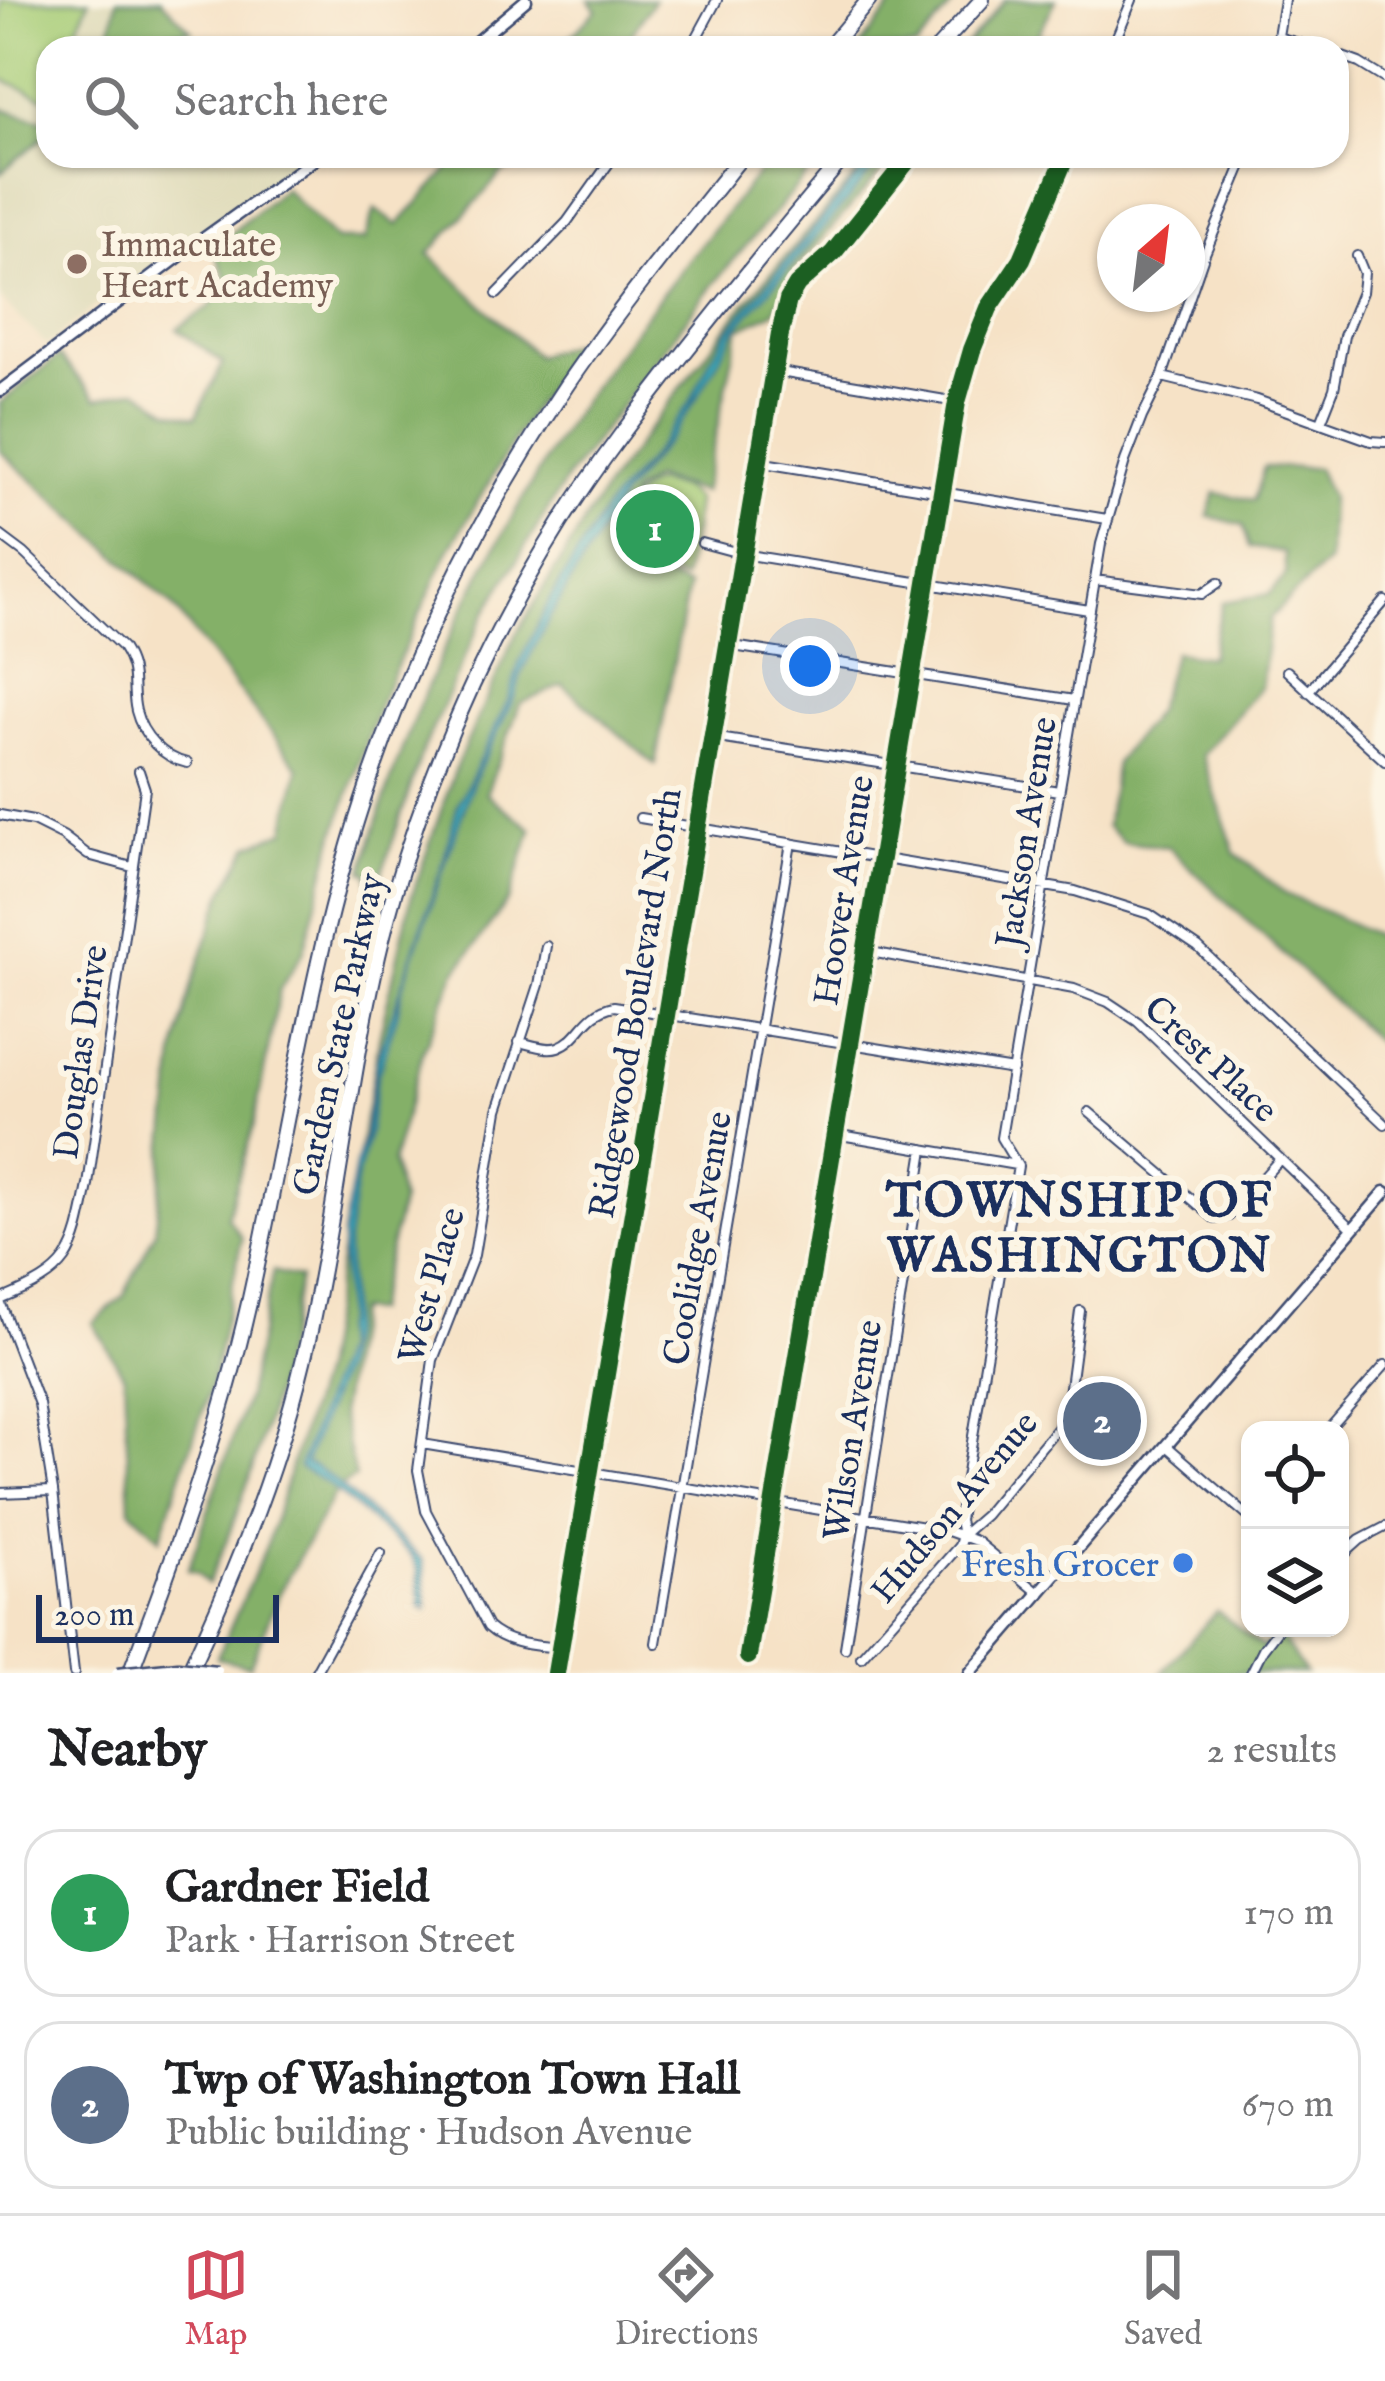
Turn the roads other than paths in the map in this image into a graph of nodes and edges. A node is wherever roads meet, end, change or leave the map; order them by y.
1 (526, 0) edge
2 (717, 0) edge
3 (868, 0) edge
4 (980, 0) edge
5 (1132, 0) edge
6 (1284, 0) edge
7 (483, 36) edge
8 (698, 36) edge
9 (839, 36) edge
10 (949, 36) edge
11 (1117, 36) edge
12 (1278, 36) edge
13 (1349, 59) edge
14 (1385, 80) edge
15 (302, 168) edge
16 (605, 168) edge
17 (733, 168) edge
18 (835, 168) edge
19 (901, 168) edge
20 (1061, 168) edge
21 (1241, 168) edge
22 (1357, 256) dead end
23 (497, 294) dead end
24 (773, 371) junction
25 (1162, 377) junction
26 (0, 391) edge
27 (957, 402) junction
28 (1322, 422) junction
29 (1385, 442) edge
30 (758, 462) junction
31 (942, 492) junction
32 (1108, 519) junction
33 (0, 535) edge
34 (702, 543) dead end
35 (743, 554) junction
36 (1095, 580) junction
37 (1218, 583) dead end
38 (926, 584) junction
39 (1385, 601) edge
40 (1089, 610) junction
41 (728, 645) junction
42 (1287, 670) dead end
43 (911, 674) junction
44 (1308, 692) junction
45 (1074, 700) junction
46 (712, 737) junction
47 (1385, 761) edge
48 (188, 764) dead end
49 (896, 766) junction
50 (140, 771) dead end
51 (1059, 791) junction
52 (0, 814) edge
53 (640, 818) dead end
54 (697, 827) junction
55 (790, 843) junction
56 (880, 858) junction
57 (132, 867) junction
58 (1043, 886) junction
59 (545, 946) dead end
60 (865, 951) junction
61 (1028, 980) junction
62 (666, 1014) junction
63 (759, 1029) junction
64 (519, 1042) junction
65 (850, 1044) junction
66 (1013, 1070) junction
67 (1089, 1112) dead end
68 (1385, 1124) edge
69 (835, 1134) junction
70 (924, 1149) junction
71 (1280, 1159) junction
72 (1018, 1166) junction
73 (1385, 1192) edge
74 (1353, 1229) junction
75 (0, 1301) edge
76 (1080, 1311) dead end
77 (1385, 1365) edge
78 (1336, 1421) edge
79 (422, 1444) junction
80 (1167, 1446) junction
81 (589, 1471) junction
82 (682, 1486) junction
83 (53, 1491) junction
84 (0, 1493) edge
85 (192, 1502) junction
86 (774, 1502) junction
87 (1241, 1510) edge
88 (864, 1516) junction
89 (1385, 1527) edge
90 (962, 1535) junction
91 (1349, 1550) edge
92 (381, 1553) dead end
93 (1040, 1594) junction
94 (1273, 1637) edge
95 (656, 1642) dead end
96 (560, 1648) junction
97 (845, 1648) dead end
98 (748, 1656) dead end
99 (861, 1657) dead end
100 (221, 1672) edge
101 (74, 1673) edge
102 (118, 1673) edge
103 (130, 1673) edge
104 (188, 1673) edge
105 (315, 1673) edge
106 (556, 1673) edge
107 (970, 1673) edge
108 (1251, 1673) edge

1 - 7 street
2 - 8 street
3 - 9 highway
4 - 10 highway
5 - 11 street
6 - 12 street
13 - 14 street
15 - 26 street
16 - 23 street
17 - 85 highway, Garden State Parkway
18 - 104 highway, Garden State Parkway
19 - 24 street, Ridgewood Boulevard North
20 - 27 street, Hoover Avenue
21 - 25 street, Jackson Avenue
22 - 28 street
24 - 27 street
24 - 30 street, Ridgewood Boulevard North
25 - 28 street
25 - 32 street, Jackson Avenue
27 - 31 street, Hoover Avenue
28 - 29 street
30 - 31 street
30 - 35 street, Ridgewood Boulevard North
31 - 32 street
31 - 38 street, Hoover Avenue
32 - 36 street, Jackson Avenue
33 - 48 street
34 - 35 street
35 - 38 street
35 - 41 street, Ridgewood Boulevard North
36 - 37 street
36 - 40 street, Jackson Avenue
38 - 40 street
38 - 43 street, Hoover Avenue
39 - 44 street
40 - 45 street, Jackson Avenue
41 - 43 street
41 - 46 street, Ridgewood Boulevard North
42 - 44 street
43 - 45 street
43 - 49 street, Hoover Avenue
44 - 47 street
45 - 51 street, Jackson Avenue
46 - 49 street
46 - 54 street, Ridgewood Boulevard North
49 - 51 street
49 - 56 street, Hoover Avenue
50 - 57 street, Douglas Drive
51 - 58 street, Jackson Avenue
52 - 57 street
53 - 54 street
54 - 55 street
54 - 62 street, Ridgewood Boulevard North
55 - 56 street
55 - 63 street, Coolidge Avenue
56 - 58 street
56 - 60 street, Hoover Avenue
57 - 75 street, Douglas Drive
58 - 61 street, Jackson Avenue
58 - 68 street
59 - 64 street, West Place
60 - 61 street, Crest Place
60 - 65 street, Hoover Avenue
61 - 66 street, Jackson Avenue
61 - 71 street, Crest Place
62 - 63 street
62 - 64 street
62 - 81 street, Ridgewood Boulevard North
63 - 65 street
63 - 82 street, Coolidge Avenue
64 - 79 street, West Place
65 - 66 street
65 - 69 street, Hoover Avenue
66 - 72 street, Jackson Avenue
67 - 71 street
69 - 70 street
69 - 86 street, Hoover Avenue
70 - 72 street
70 - 88 street, Wilson Avenue
71 - 74 street, Crest Place
72 - 90 street, Jackson Avenue
73 - 74 street
74 - 80 street
75 - 83 street
76 - 90 street, Hudson Avenue
77 - 78 street
79 - 81 street
79 - 96 street, West Place
80 - 87 street
80 - 93 street
81 - 82 street
81 - 96 street, Ridgewood Boulevard North
82 - 86 street
82 - 95 street, Coolidge Avenue
83 - 84 street
83 - 101 street
85 - 102 highway, Garden State Parkway
85 - 103 highway, Garden State Parkway
86 - 88 street
86 - 98 street, Hoover Avenue
88 - 90 street
88 - 97 street, Wilson Avenue
89 - 91 street
90 - 93 street
90 - 99 street, Hudson Avenue
92 - 105 street
93 - 107 street
94 - 108 street
96 - 106 street, Ridgewood Boulevard North
100 - 102 street, bridge

